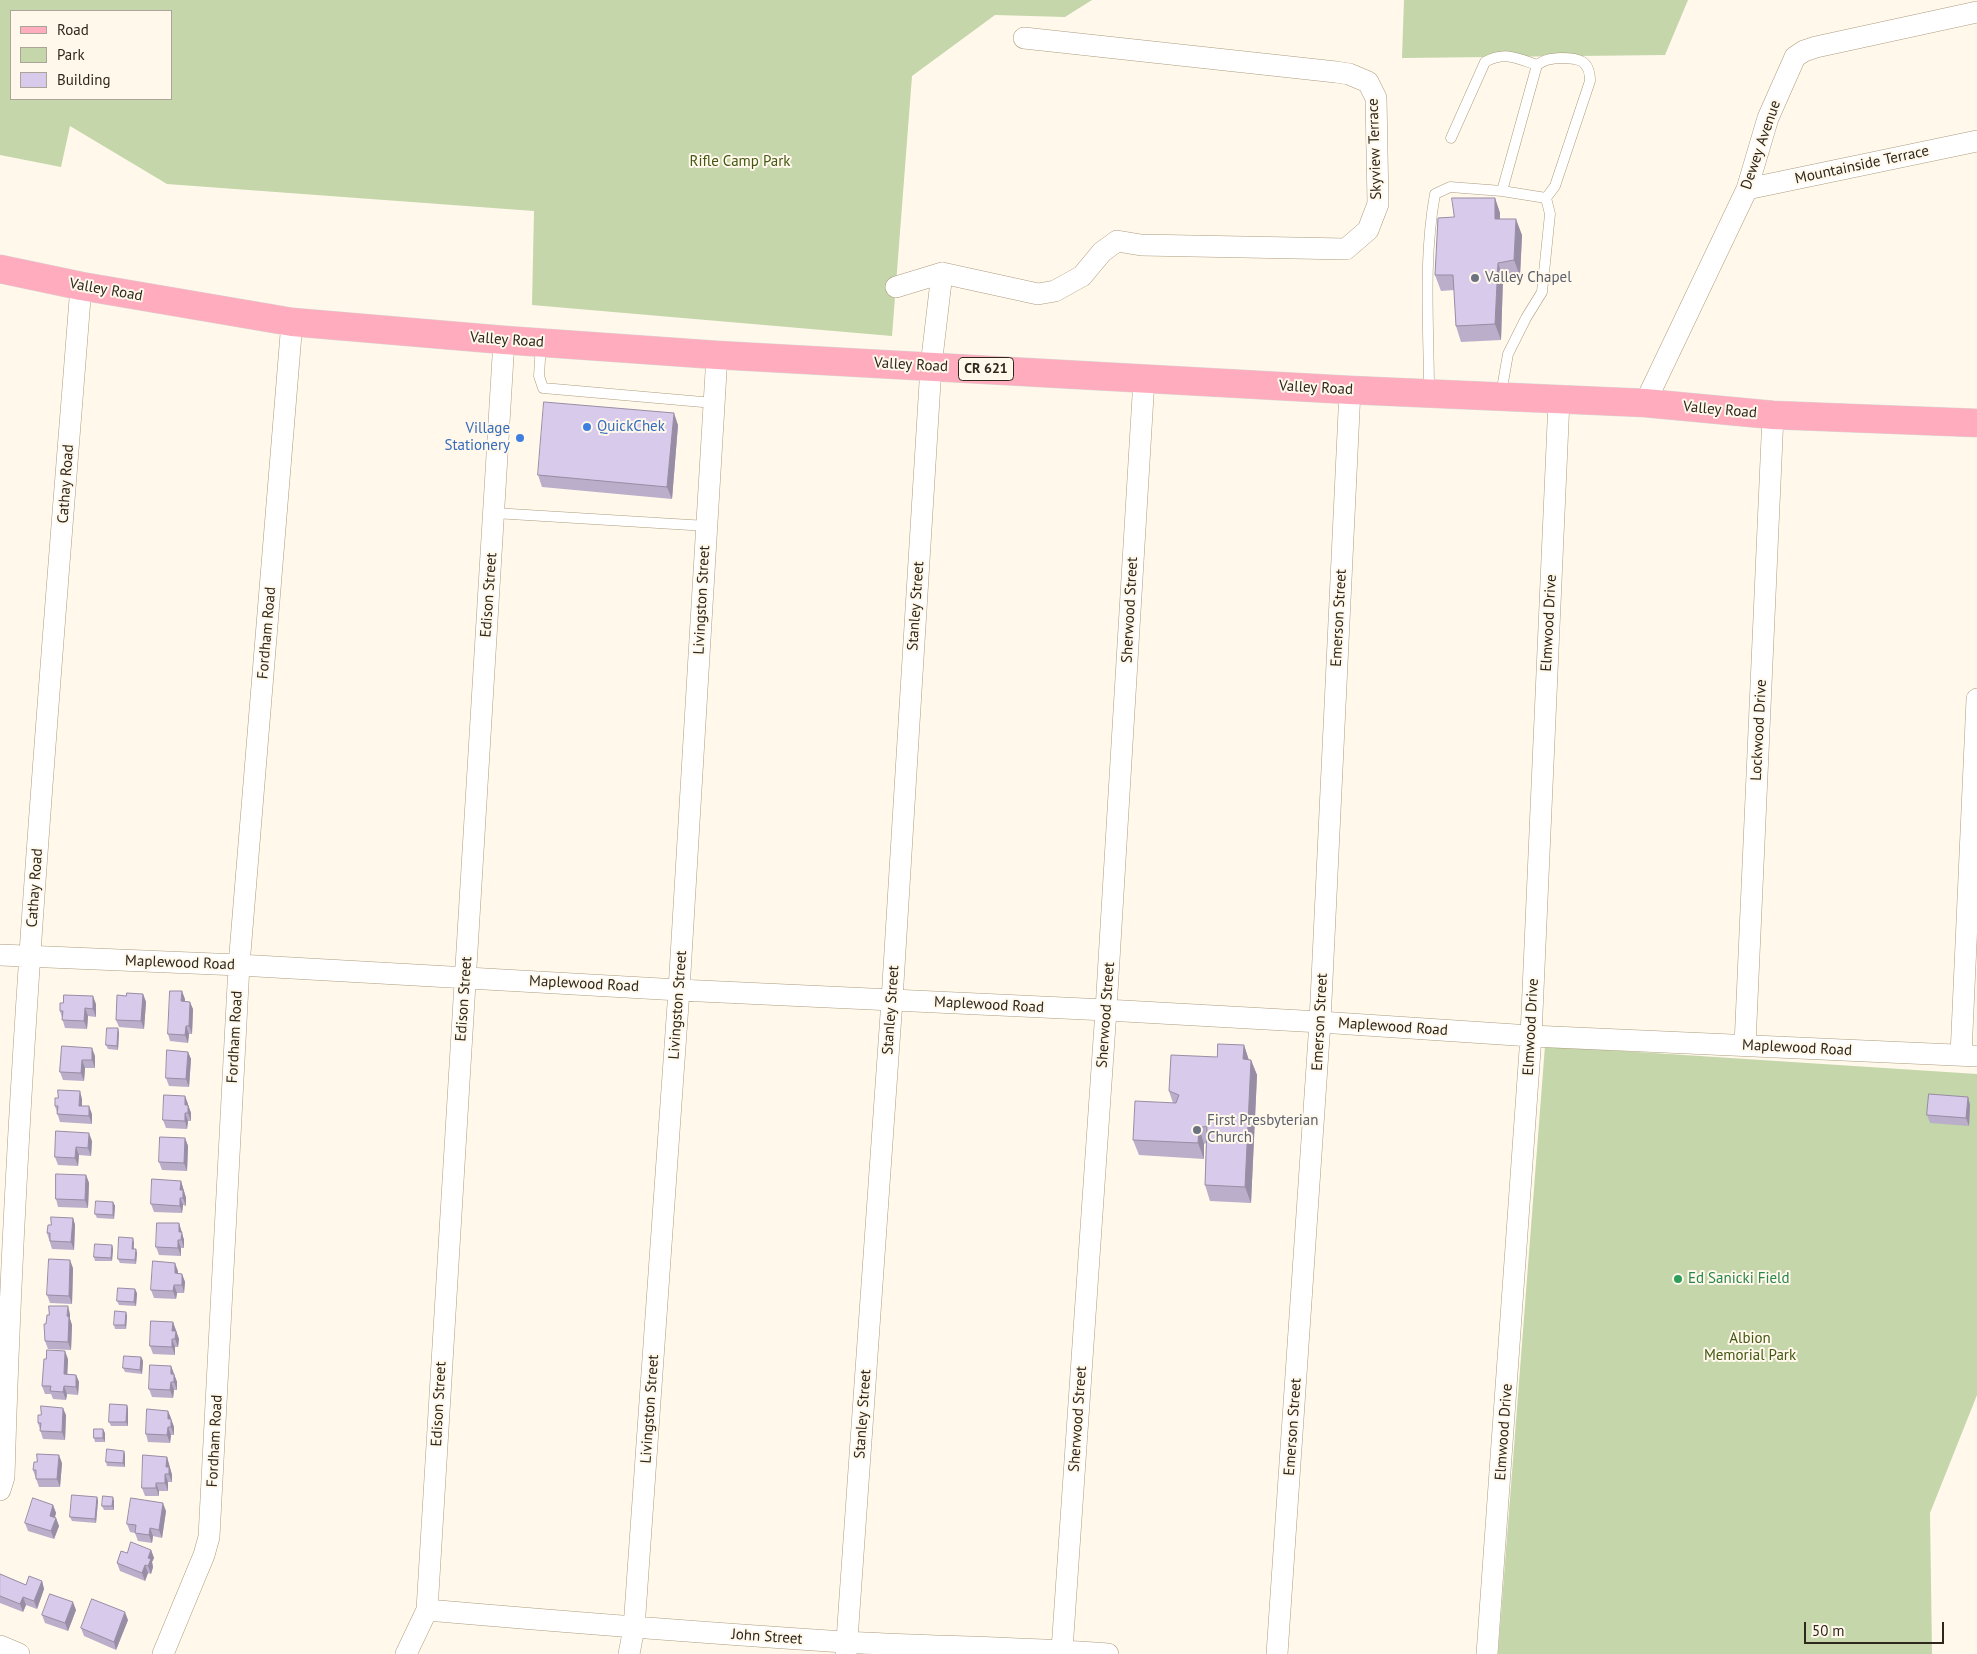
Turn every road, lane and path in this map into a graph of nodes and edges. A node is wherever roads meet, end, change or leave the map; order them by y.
1 (1977, 12) edge
2 (1024, 38) dead end
3 (1537, 65) junction
4 (1451, 138) dead end
5 (1977, 141) edge
6 (1747, 189) junction
7 (1502, 191) junction
8 (1546, 198) junction
9 (0, 269) edge
10 (942, 273) junction
11 (81, 286) junction
12 (896, 287) dead end
13 (292, 322) junction
14 (504, 340) junction
15 (541, 342) junction
16 (717, 354) junction
17 (931, 366) junction
18 (1144, 379) junction
19 (1350, 390) junction
20 (1429, 394) junction
21 (1501, 397) junction
22 (1559, 400) junction
23 (714, 403) junction
24 (1645, 403) junction
25 (1773, 415) junction
26 (1977, 423) edge
27 (494, 513) junction
28 (707, 526) junction
29 (1977, 699) edge
30 (0, 956) edge
31 (29, 957) junction
32 (239, 966) junction
33 (466, 978) junction
34 (679, 990) junction
35 (892, 1000) junction
36 (1106, 1010) junction
37 (1320, 1022) junction
38 (1531, 1036) junction
39 (1745, 1045) junction
40 (1969, 1056) edge
41 (0, 1490) edge
42 (427, 1610) junction
43 (634, 1628) junction
44 (0, 1646) edge
45 (846, 1648) edge
46 (1062, 1650) junction
47 (19, 1654) edge
48 (163, 1654) edge
49 (406, 1654) edge
50 (629, 1654) edge
51 (1108, 1654) edge
52 (1277, 1654) edge
53 (1487, 1654) edge

1 - 6 street, Dewey Avenue
2 - 10 street, Skyview Terrace
3 - 4 lane
3 - 7 lane
3 - 8 lane
5 - 6 street, Mountainside Terrace
6 - 24 street, Dewey Avenue
7 - 8 lane
7 - 20 lane
8 - 21 lane
9 - 11 main road, Valley Road / CR 621
10 - 12 street, Skyview Terrace
10 - 17 street
11 - 13 main road, Valley Road / CR 621
11 - 31 street, Cathay Road
13 - 14 main road, Valley Road / CR 621
13 - 32 street, Fordham Road
14 - 15 main road, Valley Road / CR 621
14 - 27 street, Edison Street
15 - 16 main road, Valley Road / CR 621
15 - 23 lane
16 - 17 main road, Valley Road / CR 621
16 - 23 street, Livingston Street
17 - 18 main road, Valley Road / CR 621
17 - 35 street, Stanley Street
18 - 19 main road, Valley Road / CR 621
18 - 36 street, Sherwood Street
19 - 20 main road, Valley Road / CR 621
19 - 37 street, Emerson Street
20 - 21 main road, Valley Road / CR 621
21 - 22 main road, Valley Road / CR 621
22 - 24 main road, Valley Road / CR 621
22 - 38 street, Elmwood Drive
23 - 28 street, Livingston Street
24 - 25 main road, Valley Road / CR 621
25 - 26 main road, Valley Road / CR 621
25 - 39 street, Lockwood Drive
27 - 28 lane
27 - 33 street, Edison Street
28 - 34 street, Livingston Street
29 - 40 street
30 - 31 street, Maplewood Road
31 - 32 street, Maplewood Road
31 - 41 street, Cathay Road
32 - 33 street, Maplewood Road
32 - 48 street, Fordham Road
33 - 34 street, Maplewood Road
33 - 42 street, Edison Street
34 - 35 street, Maplewood Road
34 - 43 street, Livingston Street
35 - 36 street, Maplewood Road
35 - 45 street, Stanley Street
36 - 37 street, Maplewood Road
36 - 46 street, Sherwood Street
37 - 38 street, Maplewood Road
37 - 52 street, Emerson Street
38 - 39 street, Maplewood Road
38 - 53 street, Elmwood Drive
39 - 40 street, Maplewood Road
42 - 43 street, John Street
42 - 49 street, Edison Street
43 - 45 street, John Street
43 - 50 street, Livingston Street
44 - 47 street
45 - 46 street, John Street
46 - 51 street, John Street

